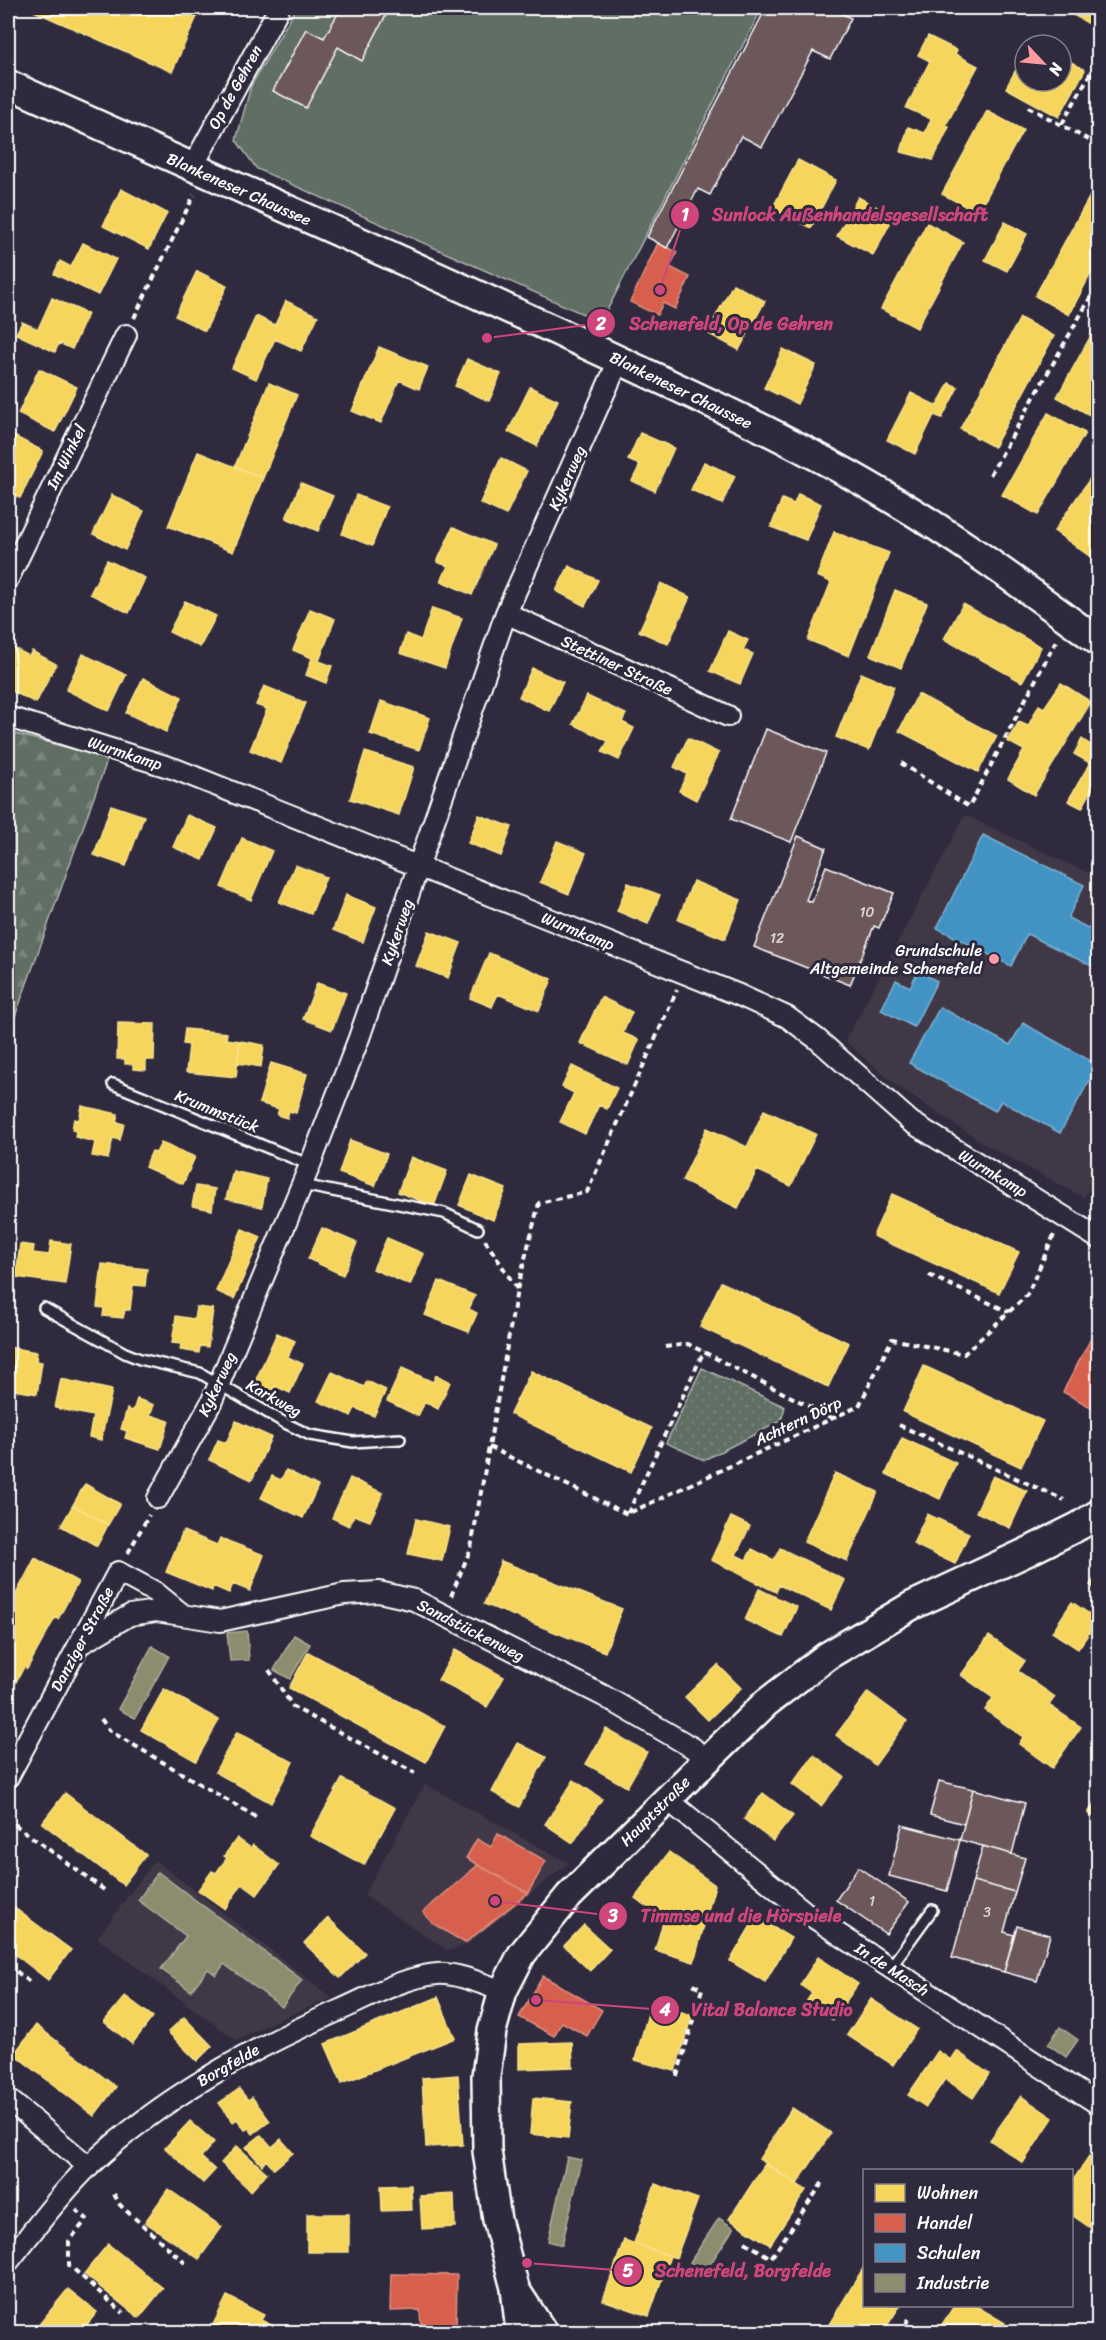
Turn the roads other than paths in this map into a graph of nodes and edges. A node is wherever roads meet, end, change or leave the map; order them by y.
1 (279, 8) edge
2 (8, 84) edge
3 (194, 178) junction
4 (126, 335) road end
5 (619, 360) junction
6 (8, 579) edge
7 (506, 613) junction
8 (1098, 641) edge
9 (728, 716) dead end
10 (8, 717) edge
11 (419, 868) junction
12 (113, 1084) dead end
13 (310, 1165) junction
14 (302, 1185) junction
15 (478, 1229) road end
16 (1098, 1238) edge
17 (44, 1308) dead end
18 (219, 1384) junction
19 (400, 1439) dead end
20 (158, 1498) road end
21 (1098, 1514) edge
22 (186, 1616) junction
23 (79, 1645) junction
24 (706, 1761) junction
25 (8, 1777) edge
26 (667, 1800) junction
27 (932, 1910) dead end
28 (890, 1968) junction
29 (503, 1991) junction
30 (8, 2099) edge
31 (1098, 2104) edge
32 (89, 2167) junction
33 (8, 2262) edge
34 (515, 2288) junction
35 (520, 2332) edge
36 (543, 2332) edge

1 - 3 street, Op de Gehren
2 - 3 main road, Blankeneser Chaussee
3 - 5 main road, Blankeneser Chaussee
4 - 6 street, Im Winkel
5 - 7 street, Kykerweg
5 - 8 main road, Blankeneser Chaussee
7 - 9 street, Stettiner Straße
7 - 11 street, Kykerweg
10 - 11 street, Wurmkamp
11 - 13 street, Kykerweg
11 - 16 street, Wurmkamp
12 - 13 lane, Krummstück
13 - 14 street, Kykerweg
14 - 15 lane
14 - 18 street, Kykerweg
17 - 18 lane, Karkweg
18 - 19 lane, Karkweg
18 - 20 street, Kykerweg
21 - 24 main road, Hauptstraße
22 - 23 street, Sandstückenweg
22 - 23 street, Danziger Straße
22 - 24 street, Sandstückenweg
23 - 25 street, Danziger Straße
24 - 26 main road, Hauptstraße
26 - 28 street, In de Masch
26 - 29 main road, Hauptstraße
27 - 28 lane
28 - 31 street, In de Masch
29 - 32 street, Borgfelde
29 - 34 main road, Hauptstraße
30 - 32 street
32 - 33 street, Borgfelde
34 - 35 main road, Hauptstraße
34 - 36 main road, Hauptstraße

